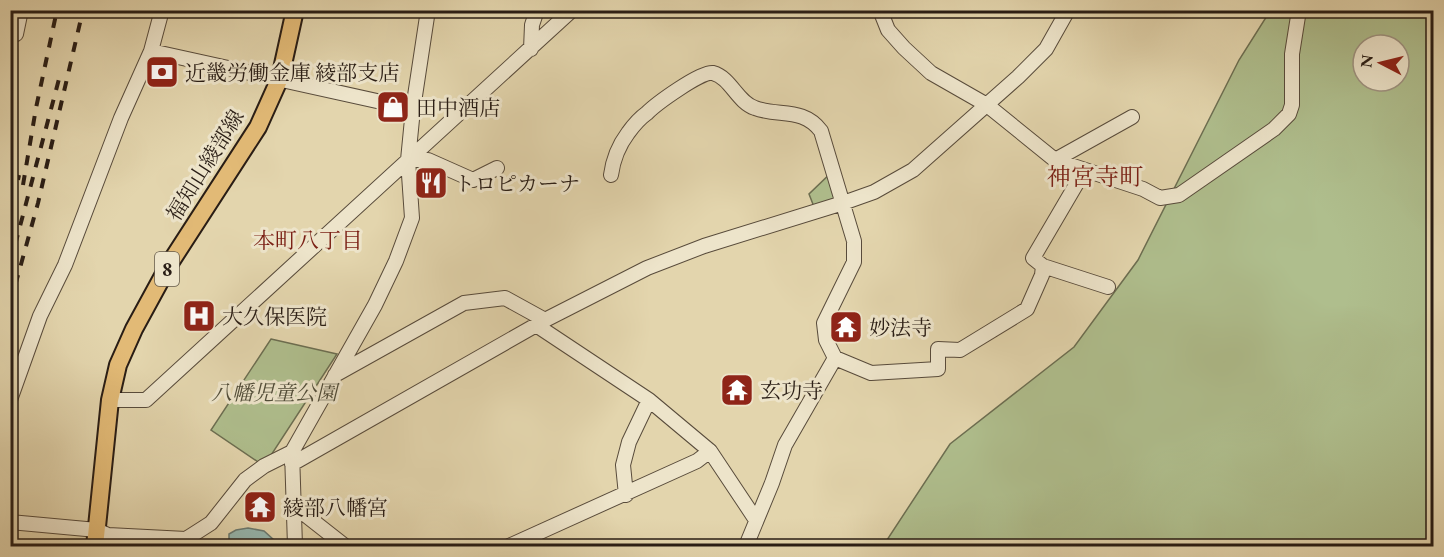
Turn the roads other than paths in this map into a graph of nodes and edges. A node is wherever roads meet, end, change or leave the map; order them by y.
1 (21, 10) edge
2 (162, 10) edge
3 (295, 10) edge
4 (428, 10) edge
5 (537, 10) edge
6 (572, 10) edge
7 (880, 10) edge
8 (1068, 10) edge
9 (1299, 10) edge
10 (10, 32) edge
11 (531, 49) junction
12 (151, 51) junction
13 (280, 78) junction
14 (987, 105) junction
15 (413, 109) junction
16 (1132, 117) dead end
17 (408, 160) junction
18 (1055, 160) junction
19 (497, 168) dead end
20 (611, 175) dead end
21 (843, 203) junction
22 (1043, 266) junction
23 (1108, 287) dead end
24 (540, 323) junction
25 (835, 358) junction
26 (334, 376) junction
27 (10, 400) edge
28 (110, 400) junction
29 (649, 400) junction
30 (710, 451) junction
31 (292, 458) junction
32 (626, 495) junction
33 (294, 506) junction
34 (756, 520) junction
35 (10, 522) edge
36 (96, 538) edge
37 (295, 546) edge
38 (345, 546) edge
39 (509, 546) edge
40 (746, 546) edge

1 - 10 street
2 - 12 street
3 - 13 main road, 福知山綾部線 / 8
4 - 15 street
5 - 11 street
6 - 11 street
7 - 14 street
8 - 14 street
9 - 18 street
11 - 17 street
12 - 13 street
12 - 27 street
13 - 15 street
13 - 28 main road, 福知山綾部線 / 8
14 - 18 street
14 - 21 street
15 - 17 street
16 - 18 street
17 - 19 street
17 - 26 street
17 - 28 street
18 - 22 street
20 - 21 street
21 - 24 street
21 - 25 street
22 - 23 street
22 - 25 street
24 - 26 street
24 - 29 street
24 - 31 street
25 - 34 street
26 - 31 street
28 - 36 main road, 福知山綾部線 / 8
29 - 30 street
29 - 32 street
30 - 32 street
30 - 34 street
31 - 33 street
31 - 36 street
32 - 39 street
33 - 37 street
33 - 38 street
34 - 40 street
35 - 36 street

